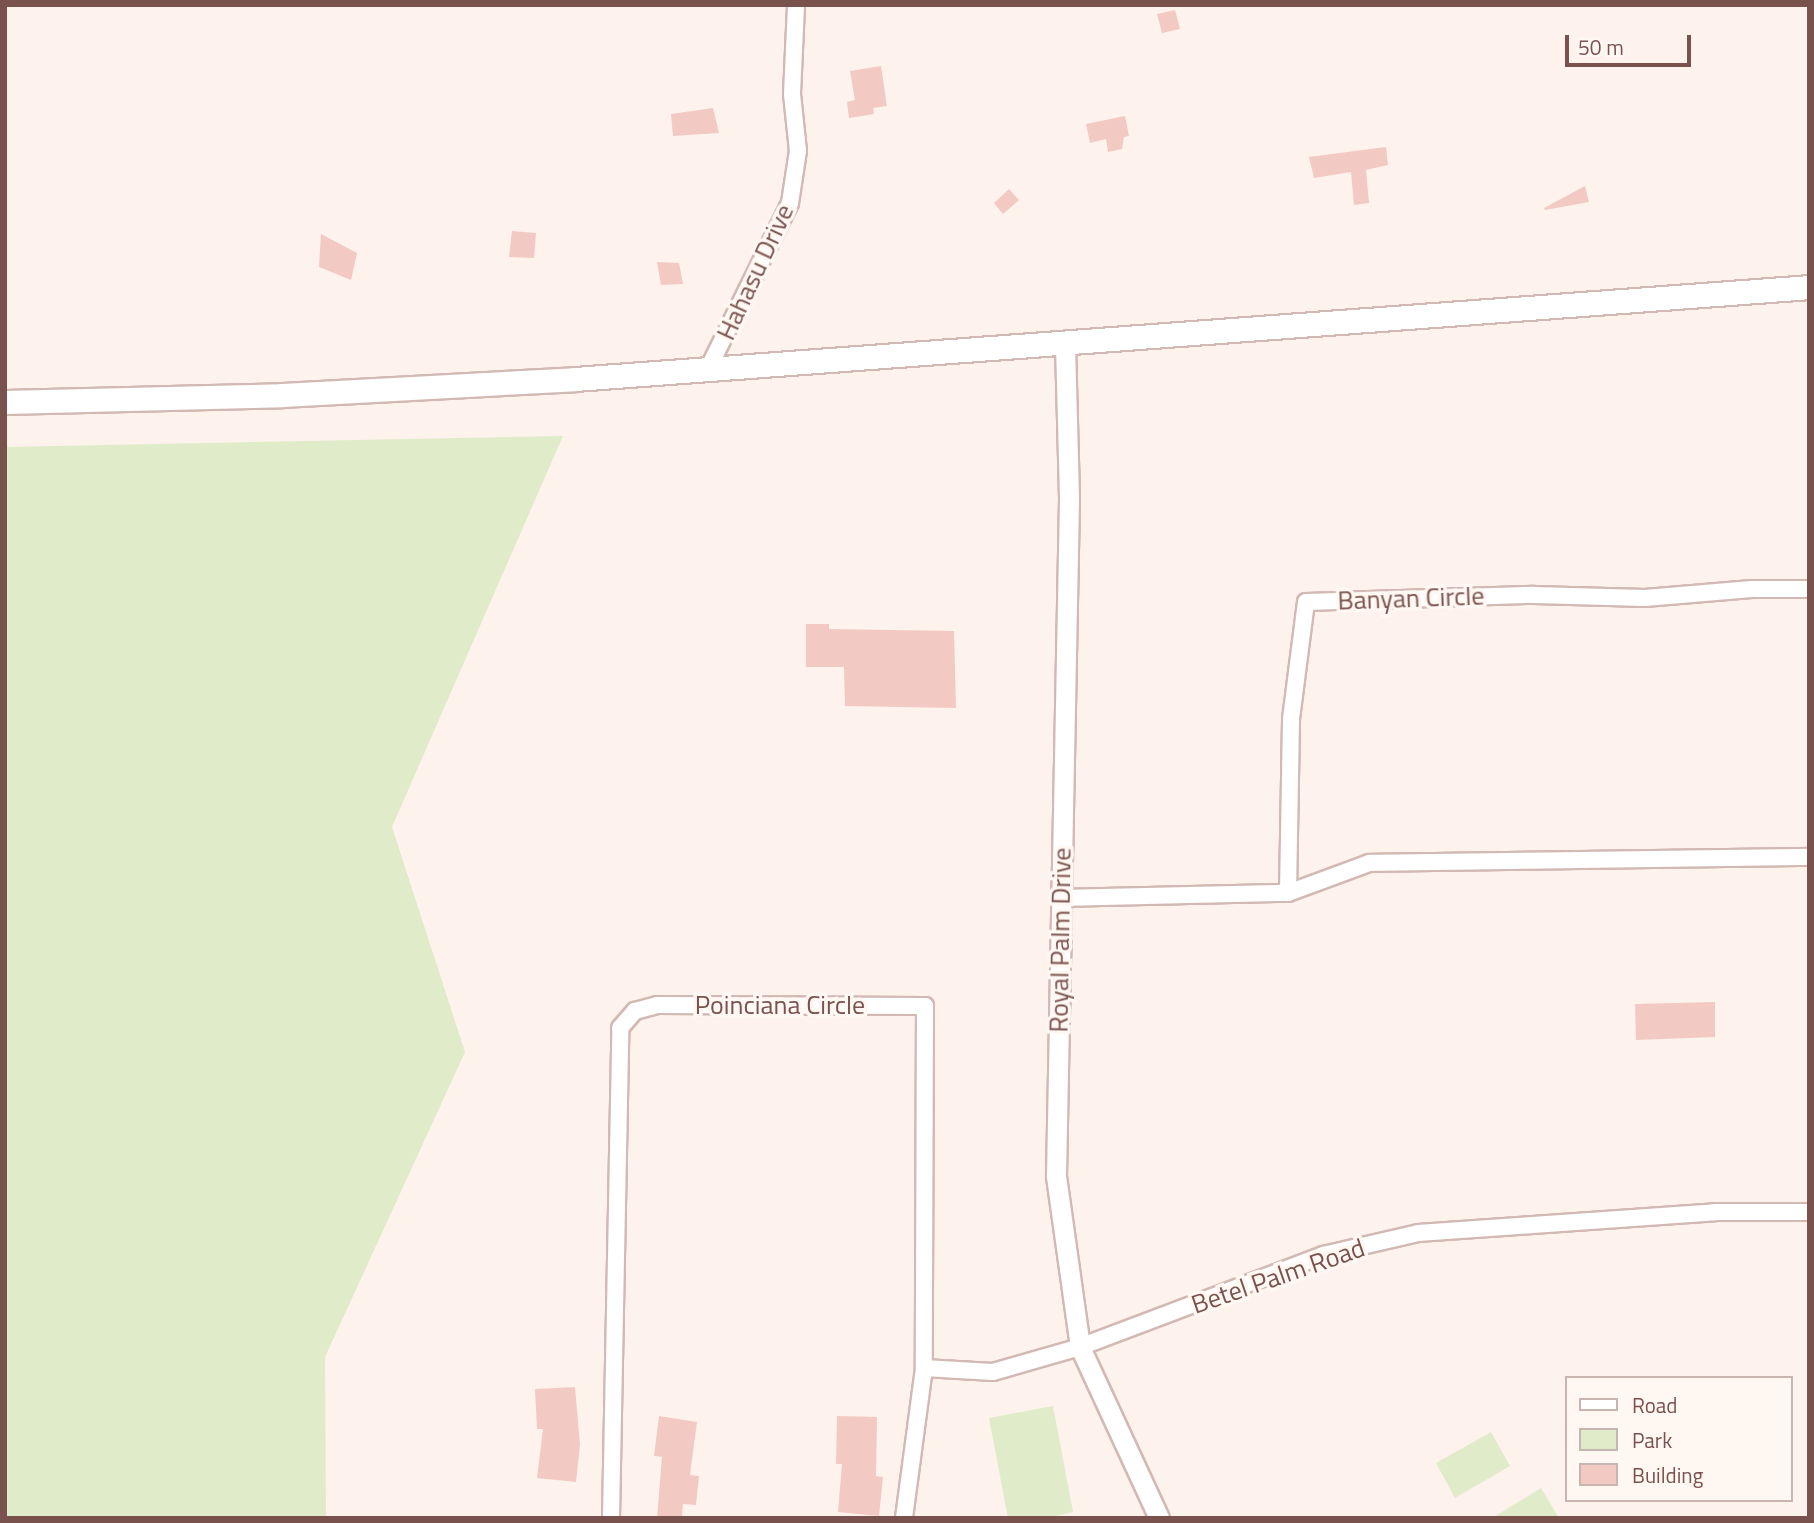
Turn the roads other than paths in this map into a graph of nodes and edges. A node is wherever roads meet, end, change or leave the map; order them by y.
1 (796, 5) edge
2 (1809, 288) edge
3 (1065, 344) junction
4 (708, 369) junction
5 (5, 402) edge
6 (1809, 589) edge
7 (1809, 857) edge
8 (1288, 893) junction
9 (1059, 898) junction
10 (1809, 1212) edge
11 (1080, 1347) junction
12 (924, 1368) junction
13 (611, 1518) edge
14 (904, 1518) edge
15 (1158, 1518) edge

1 - 4 street, Hahasu Drive
2 - 3 main road
3 - 4 main road
3 - 9 street, Royal Palm Drive
4 - 5 main road
6 - 8 street, Banyan Circle
7 - 8 street
8 - 9 street
9 - 11 street, Royal Palm Drive
10 - 11 street, Betel Palm Road
11 - 12 street, Betel Palm Road
11 - 15 street, Royal Palm Drive
12 - 13 street, Poinciana Circle
12 - 14 street, Poinciana Circle

